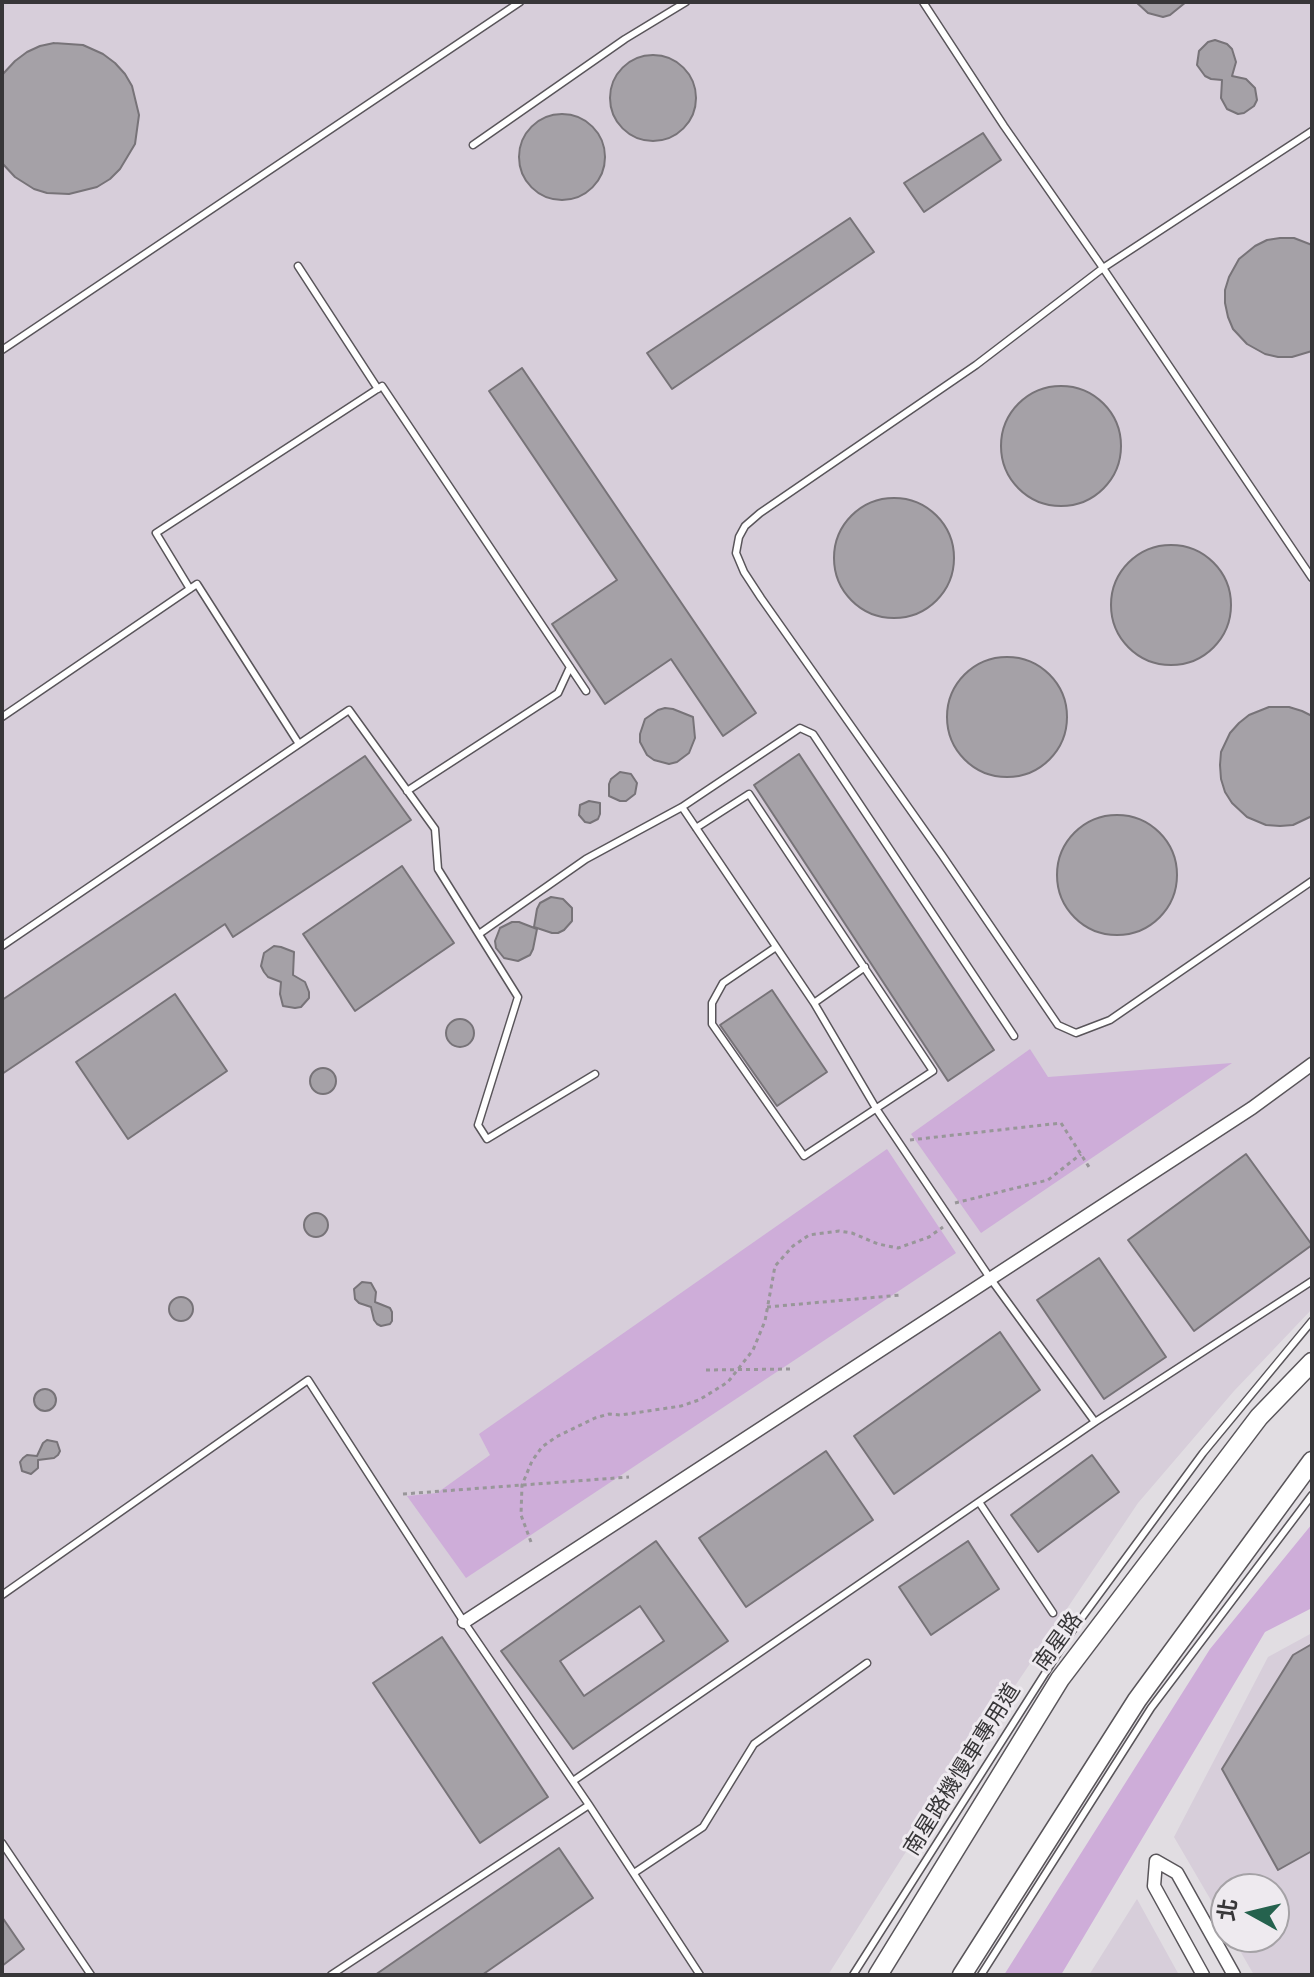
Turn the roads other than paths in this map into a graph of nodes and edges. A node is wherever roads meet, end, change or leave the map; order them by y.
1 (520, 2) edge
2 (686, 2) edge
3 (923, 2) edge
4 (1312, 131) edge
5 (473, 145) dead end
6 (298, 266) dead end
7 (1103, 268) junction
8 (2, 350) edge
9 (378, 389) junction
10 (1312, 578) edge
11 (190, 589) junction
12 (570, 667) junction
13 (586, 691) dead end
14 (2, 717) edge
15 (299, 744) junction
16 (407, 791) junction
17 (682, 807) junction
18 (696, 828) junction
19 (1312, 881) edge
20 (479, 934) junction
21 (2, 946) edge
22 (776, 947) junction
23 (865, 967) junction
24 (814, 1003) junction
25 (1014, 1036) dead end
26 (1312, 1064) edge
27 (595, 1074) dead end
28 (877, 1110) junction
29 (990, 1278) junction
30 (1312, 1281) edge
31 (1312, 1321) edge
32 (1312, 1362) edge
33 (1095, 1422) junction
34 (1312, 1461) edge
35 (1312, 1495) edge
36 (979, 1502) junction
37 (2, 1595) edge
38 (1053, 1613) dead end
39 (464, 1622) junction
40 (867, 1663) dead end
41 (573, 1781) junction
42 (589, 1805) junction
43 (2, 1843) edge
44 (634, 1873) junction
45 (91, 1975) edge
46 (331, 1975) edge
47 (700, 1975) edge
48 (853, 1975) edge
49 (878, 1975) edge
50 (962, 1975) edge
51 (981, 1975) edge
52 (1203, 1975) edge
53 (1234, 1975) edge

1 - 8 lane
2 - 5 lane
3 - 7 lane
4 - 7 lane
6 - 9 lane
7 - 10 lane
7 - 19 lane
9 - 11 lane
9 - 12 lane
11 - 14 lane
11 - 15 lane
12 - 13 lane
12 - 16 lane
15 - 16 lane
15 - 21 lane
16 - 20 lane
17 - 18 lane
17 - 20 lane
17 - 25 lane
18 - 22 lane
18 - 23 lane
20 - 27 lane
22 - 24 lane
22 - 28 lane
23 - 24 lane
23 - 28 lane
24 - 28 lane
26 - 29 street
28 - 29 lane
29 - 33 lane
29 - 39 street
30 - 33 lane
31 - 48 lane, 南星路機慢車專用道
32 - 49 street, 南星路
33 - 36 lane
34 - 50 street
35 - 51 lane
36 - 38 lane
36 - 41 lane
37 - 39 lane
39 - 41 lane
40 - 44 lane
41 - 42 lane
42 - 44 lane
42 - 46 lane
43 - 45 lane
44 - 47 lane
52 - 53 street

